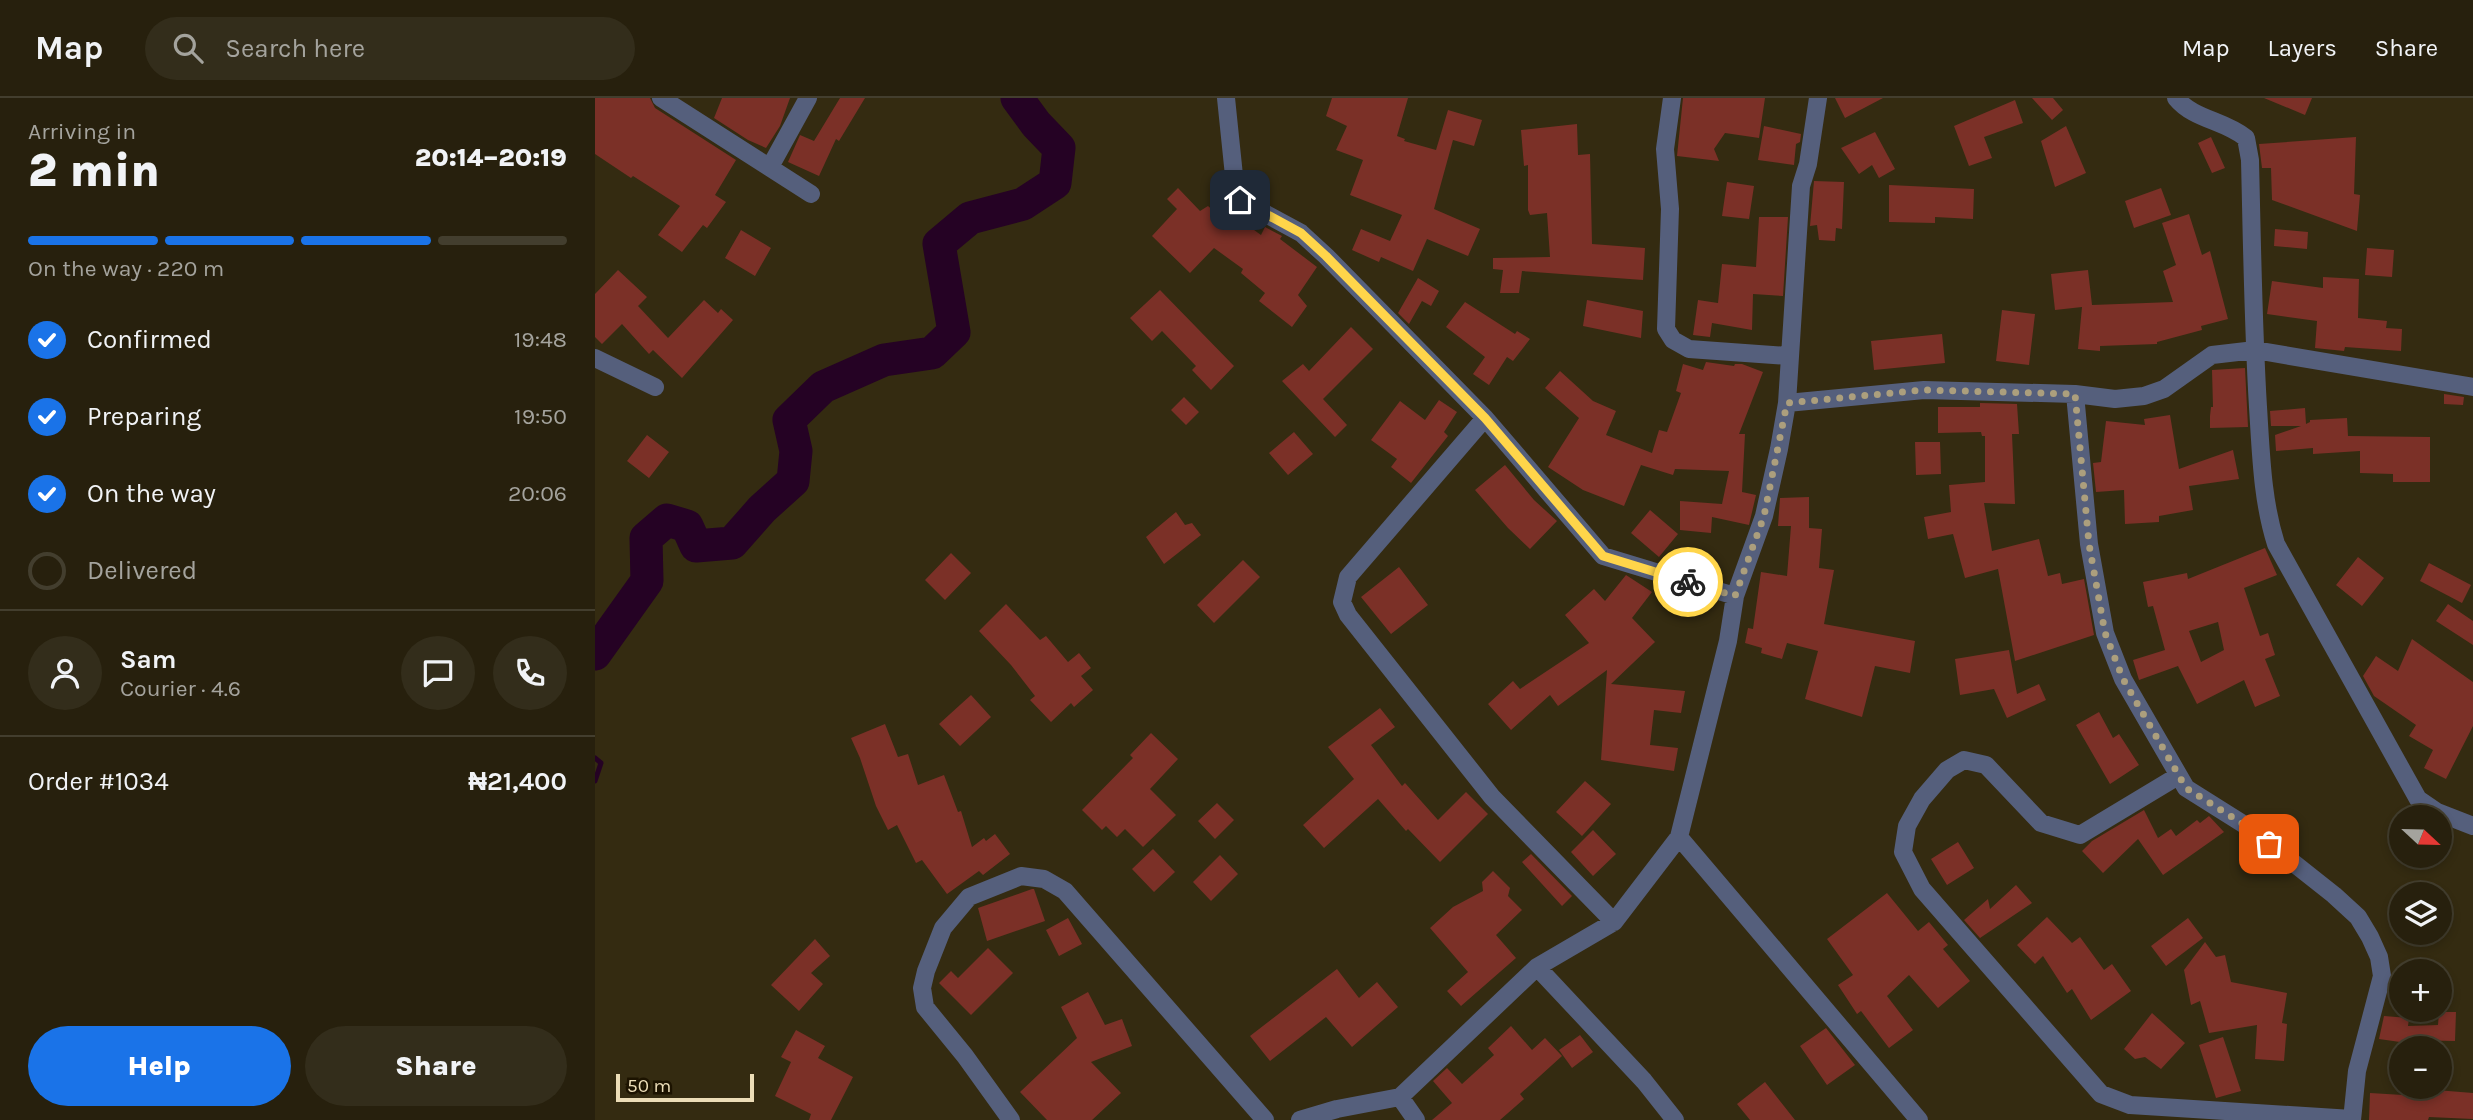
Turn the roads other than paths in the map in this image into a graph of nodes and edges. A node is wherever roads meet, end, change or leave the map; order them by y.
1 (661, 98) edge
2 (808, 98) edge
3 (1226, 98) edge
4 (1672, 98) edge
5 (1818, 98) edge
6 (2176, 98) edge
7 (770, 167) junction
8 (811, 194) dead end
9 (2255, 350) junction
10 (1789, 356) junction
11 (595, 358) edge
12 (655, 387) dead end
13 (2473, 387) edge
14 (2075, 394) junction
15 (1787, 403) junction
16 (1485, 418) junction
17 (1735, 596) junction
18 (2178, 776) junction
19 (2473, 826) edge
20 (1679, 837) junction
21 (1614, 922) junction
22 (1537, 967) junction
23 (1400, 1097) junction
24 (1011, 1120) edge
25 (1265, 1120) edge
26 (1300, 1120) edge
27 (1416, 1120) edge
28 (1675, 1120) edge
29 (1919, 1120) edge
30 (2352, 1120) edge

1 - 7 street
2 - 7 street
3 - 16 street
4 - 10 street
5 - 10 street
6 - 9 street
7 - 8 street
9 - 13 street
9 - 14 street
9 - 19 street
10 - 15 street
11 - 12 street
14 - 15 street
14 - 18 street
15 - 17 street
16 - 17 street
16 - 21 street
17 - 20 street
18 - 30 street
18 - 30 street
20 - 21 street
20 - 29 street
21 - 22 street
22 - 23 street
22 - 28 street
23 - 26 street
23 - 27 street
24 - 25 street

